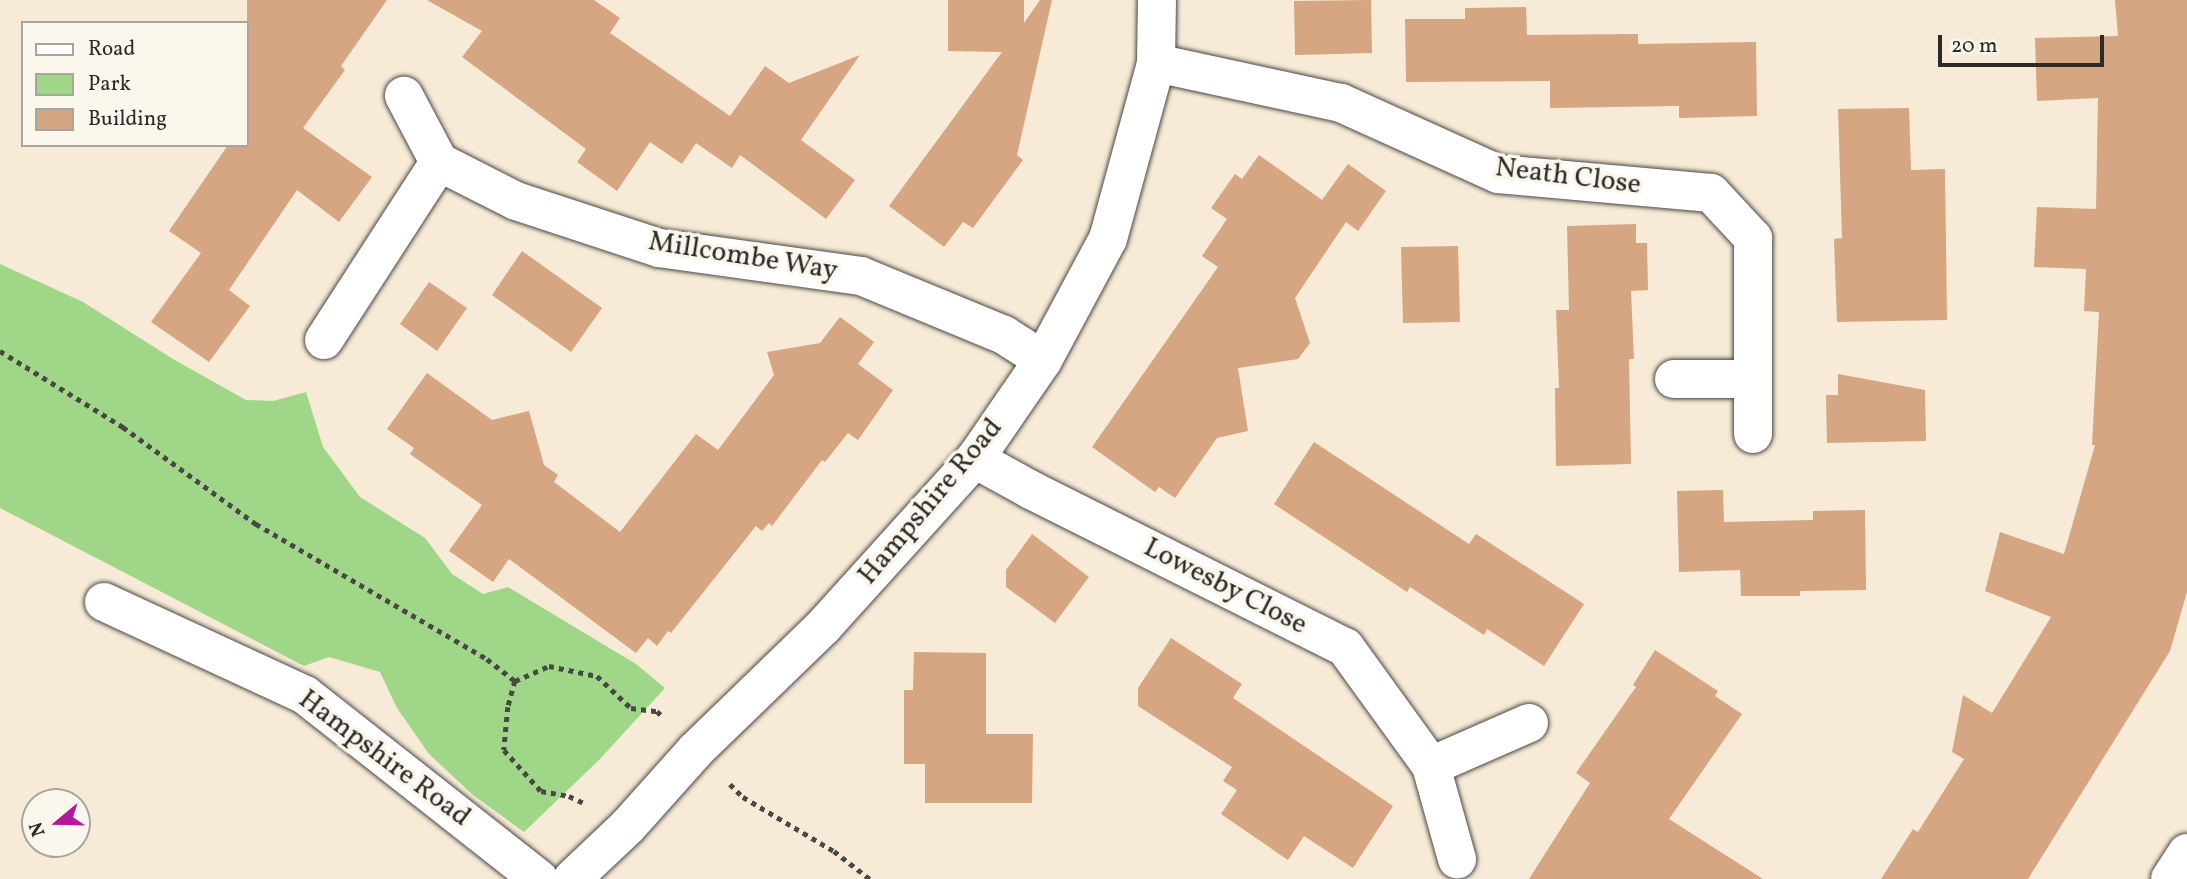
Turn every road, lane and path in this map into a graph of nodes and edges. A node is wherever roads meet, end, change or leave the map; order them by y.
1 (1157, 0) edge
2 (1156, 63) junction
3 (404, 96) dead end
4 (439, 162) junction
5 (324, 340) dead end
6 (0, 351) edge
7 (1043, 360) junction
8 (1674, 379) dead end
9 (1753, 379) junction
10 (1753, 434) dead end
11 (975, 458) junction
12 (104, 602) dead end
13 (515, 681) junction
14 (657, 711) dead end
15 (1529, 723) dead end
16 (696, 750) junction
17 (1431, 766) junction
18 (628, 826) junction
19 (2187, 853) edge
20 (1457, 859) dead end
21 (539, 879) edge
22 (572, 879) edge
23 (870, 879) edge
24 (2170, 879) edge

1 - 2 street, Hampshire Road
2 - 7 street, Hampshire Road
2 - 9 street, Neath Close
3 - 4 street
4 - 5 street
4 - 7 street, Millcombe Way
6 - 13 path
7 - 11 street, Hampshire Road
8 - 9 street
9 - 10 street, Neath Close
11 - 16 street, Hampshire Road
11 - 17 street, Lowesby Close
12 - 21 street, Hampshire Road
13 - 14 path
13 - 18 path
15 - 17 street
16 - 18 street, Hampshire Road
16 - 23 path
17 - 20 street, Lowesby Close
18 - 22 street, Hampshire Road
19 - 24 street

